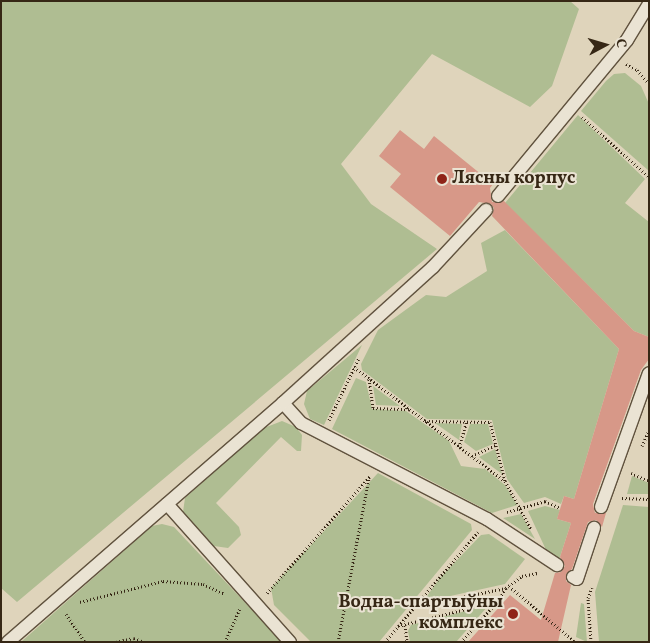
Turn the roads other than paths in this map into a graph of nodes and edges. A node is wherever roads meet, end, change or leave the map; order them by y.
1 (649, 4) edge
2 (498, 196) dead end
3 (486, 210) dead end
4 (649, 373) edge
5 (283, 403) junction
6 (167, 504) junction
7 (601, 507) dead end
8 (594, 528) dead end
9 (557, 565) dead end
10 (574, 577) dead end
11 (8, 642) edge
12 (290, 642) edge

1 - 2 lane
3 - 5 lane
4 - 7 lane
5 - 6 lane
5 - 9 lane
6 - 11 lane
6 - 12 lane
8 - 10 lane

